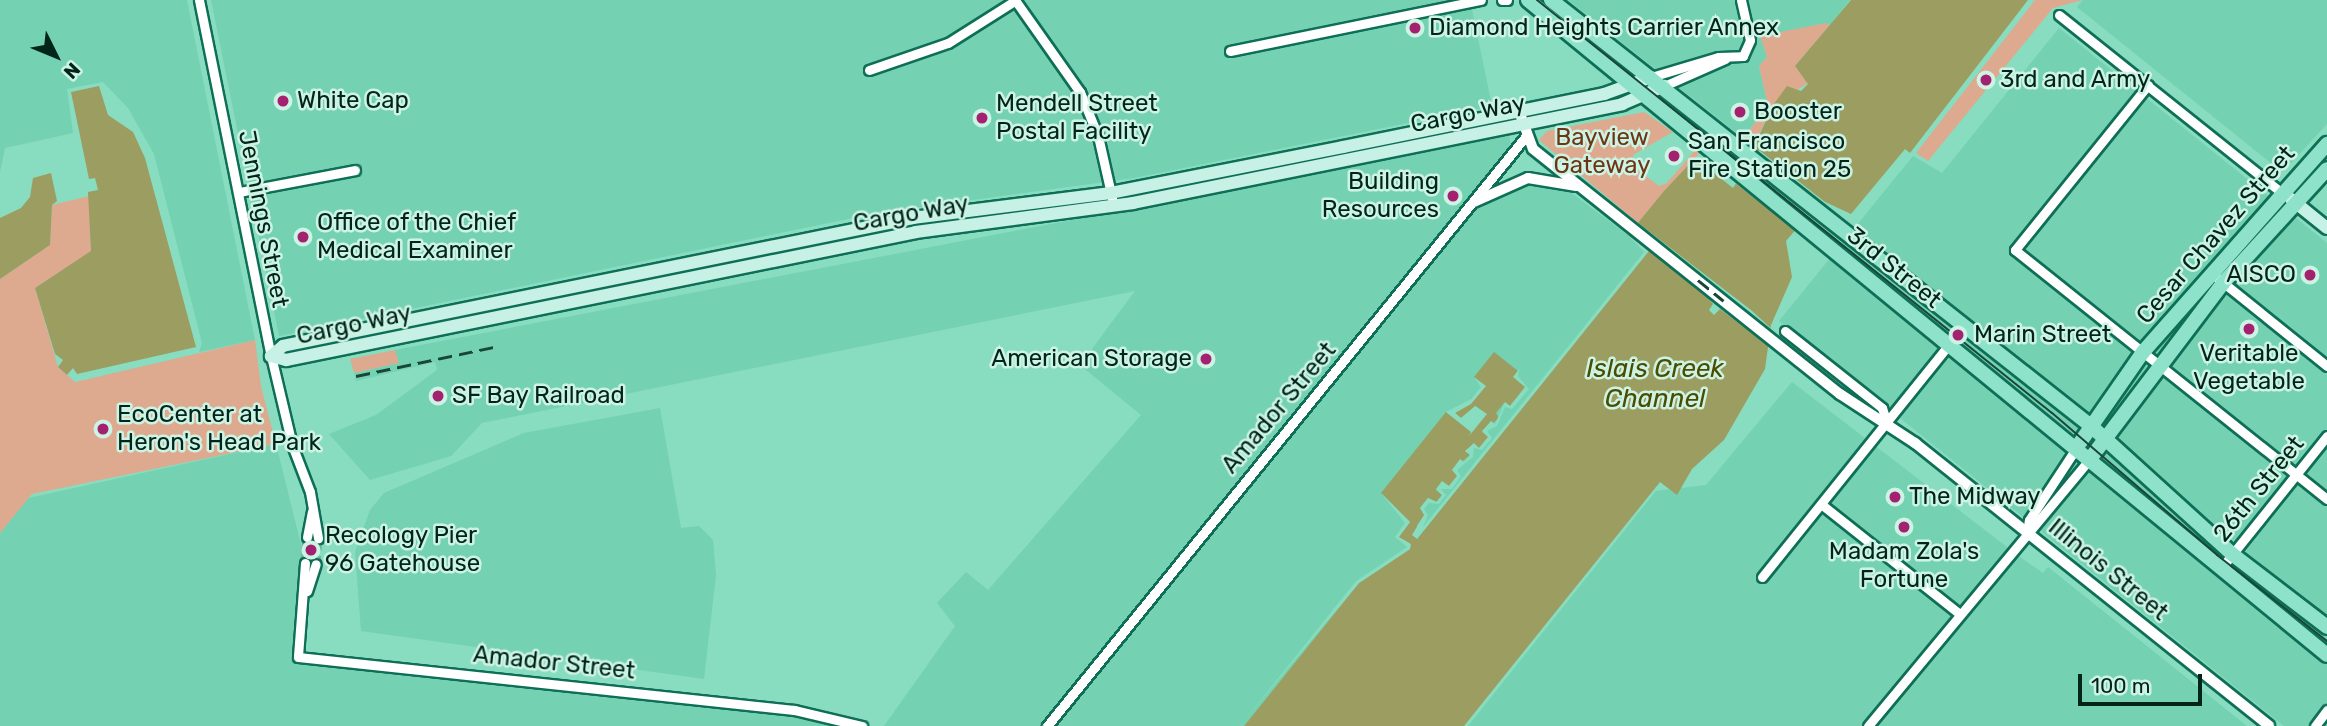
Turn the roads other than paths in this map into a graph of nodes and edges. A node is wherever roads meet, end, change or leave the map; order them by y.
1 (199, 0) edge
2 (1015, 0) edge
3 (1480, 0) edge
4 (1528, 0) edge
5 (1550, 0) edge
6 (1741, 0) edge
7 (2059, 15) dead end
8 (1230, 51) dead end
9 (1725, 60) junction
10 (869, 69) dead end
11 (1651, 77) junction
12 (2148, 85) junction
13 (1664, 86) junction
14 (1630, 87) junction
15 (1643, 98) junction
16 (1520, 111) junction
17 (1524, 130) junction
18 (2327, 144) edge
19 (2327, 169) edge
20 (355, 170) dead end
21 (1583, 188) junction
22 (239, 192) junction
23 (2282, 192) junction
24 (1111, 193) junction
25 (1474, 202) junction
26 (2295, 202) junction
27 (1113, 207) junction
28 (2327, 228) edge
29 (2210, 272) junction
30 (2223, 283) junction
31 (1964, 326) junction
32 (1784, 331) dead end
33 (1950, 344) junction
34 (2143, 352) junction
35 (271, 356) junction
36 (2158, 364) junction
37 (2327, 366) edge
38 (1887, 423) junction
39 (2091, 426) junction
40 (2327, 436) edge
41 (2104, 437) junction
42 (2077, 447) junction
43 (2090, 459) junction
44 (2296, 474) junction
45 (2327, 499) edge
46 (1821, 504) junction
47 (313, 506) junction
48 (2027, 532) junction
49 (307, 537) tunnel mouth
50 (318, 538) tunnel mouth
51 (2232, 554) junction
52 (304, 563) tunnel mouth
53 (316, 564) tunnel mouth
54 (2222, 567) junction
55 (1762, 576) dead end
56 (304, 599) junction
57 (1960, 614) junction
58 (2327, 628) edge
59 (2327, 655) edge
60 (2327, 710) edge
61 (862, 726) edge
62 (1047, 726) edge
63 (1868, 726) edge
64 (2269, 726) edge
65 (2315, 726) edge

1 - 22 street, Jennings Street
2 - 10 street
2 - 24 street
3 - 8 street
4 - 14 main road, 3rd Street
5 - 11 main road, 3rd Street
6 - 9 street
7 - 12 street
9 - 11 street
9 - 13 street
11 - 13 main road, 3rd Street
11 - 14 main road, Cargo Way
12 - 23 street
12 - 34 street
13 - 15 main road, Cargo Way
13 - 31 main road, 3rd Street
14 - 15 main road, 3rd Street
14 - 16 main road, Cargo Way
15 - 17 main road, Cargo Way
15 - 33 main road, 3rd Street
16 - 17 street
16 - 24 main road, Cargo Way
17 - 21 street, Illinois Street
17 - 25 street, Amador Street
17 - 27 main road, Cargo Way
18 - 23 main road, Cesar Chavez Street
19 - 26 main road, Cesar Chavez Street
20 - 22 street
21 - 25 street
21 - 38 street, Illinois Street
22 - 35 street, Jennings Street
23 - 26 main road
23 - 29 main road, Cesar Chavez Street
24 - 27 street
24 - 35 main road, Cargo Way
25 - 62 street, Amador Street
26 - 28 main road
26 - 30 main road, Cesar Chavez Street
27 - 35 main road, Cargo Way
29 - 30 street
29 - 34 main road, Cesar Chavez Street
30 - 36 main road, Cesar Chavez Street
30 - 37 street
31 - 33 street
31 - 39 main road, 3rd Street
32 - 38 street, Illinois Street
33 - 38 street
33 - 42 main road, 3rd Street
34 - 36 street
34 - 39 main road, Cesar Chavez Street
35 - 47 street, Jennings Street
36 - 41 main road, Cesar Chavez Street
36 - 44 street
38 - 46 street
38 - 48 street, Illinois Street
39 - 41 main road, 3rd Street
39 - 42 main road, Cesar Chavez Street
40 - 44 street, 26th Street
41 - 43 main road, Cesar Chavez Street
41 - 51 main road, 3rd Street
42 - 43 main road, 3rd Street
42 - 48 street, Cesar Chavez Street
43 - 48 street, Cesar Chavez Street
43 - 54 main road, 3rd Street
44 - 45 street
44 - 51 street, 26th Street
46 - 55 street
46 - 57 street
47 - 49 street
47 - 50 street
48 - 57 street, Cesar Chavez Street
48 - 64 street, Illinois Street
51 - 54 street, 26th Street
51 - 58 main road, 3rd Street
52 - 56 street, Amador Street
53 - 56 street, Amador Street
54 - 59 main road, 3rd Street
56 - 61 street, Amador Street
57 - 63 street, Cesar Chavez Street
60 - 65 street

